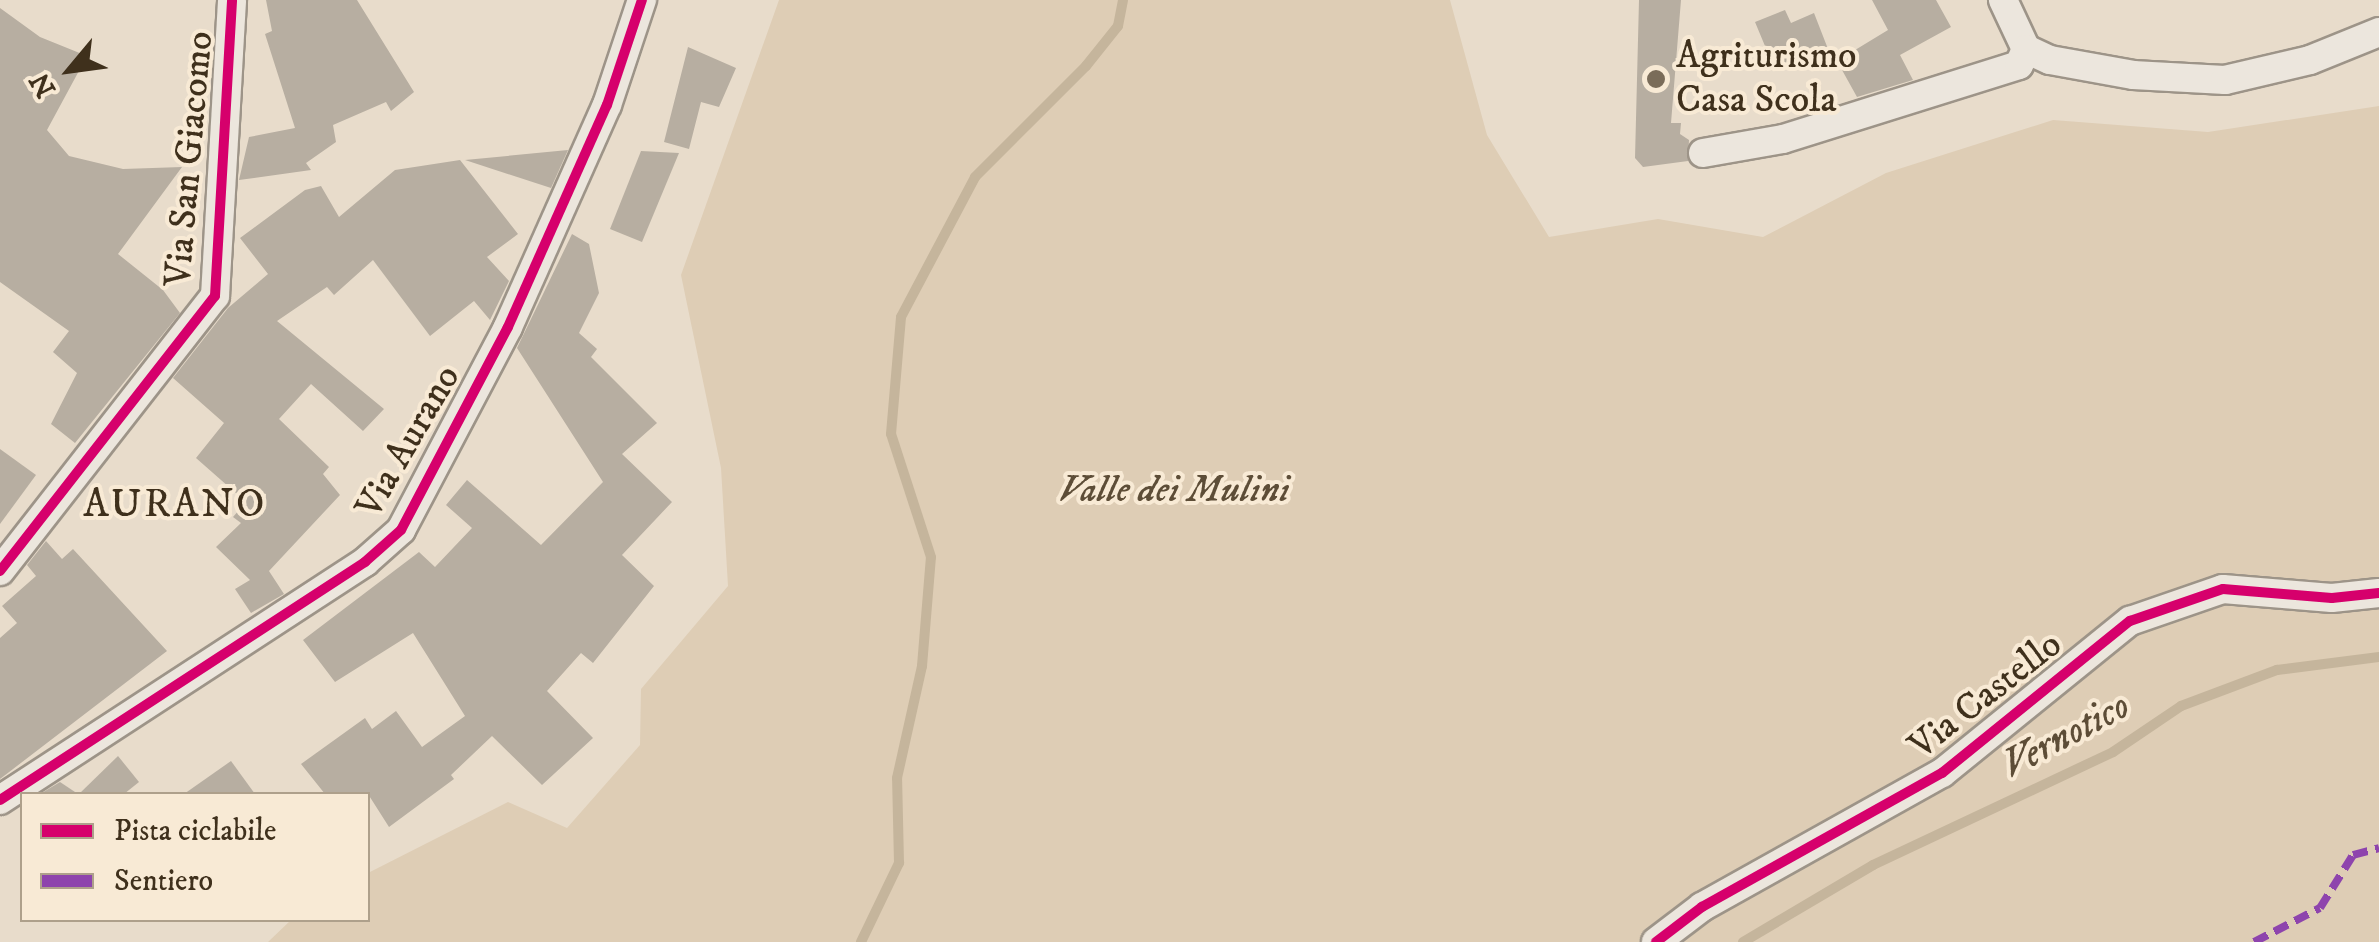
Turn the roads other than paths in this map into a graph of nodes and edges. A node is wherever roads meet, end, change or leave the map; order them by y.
1 (232, 0) edge
2 (642, 0) edge
3 (2003, 0) edge
4 (2379, 32) edge
5 (2026, 48) junction
6 (1703, 153) dead end
7 (0, 571) edge
8 (2379, 592) edge
9 (0, 800) edge
10 (1656, 942) edge

1 - 7 street, Via San Giacomo
2 - 9 street, Via Aurano
3 - 5 street
4 - 5 street
5 - 6 street
8 - 10 street, Via Castello

